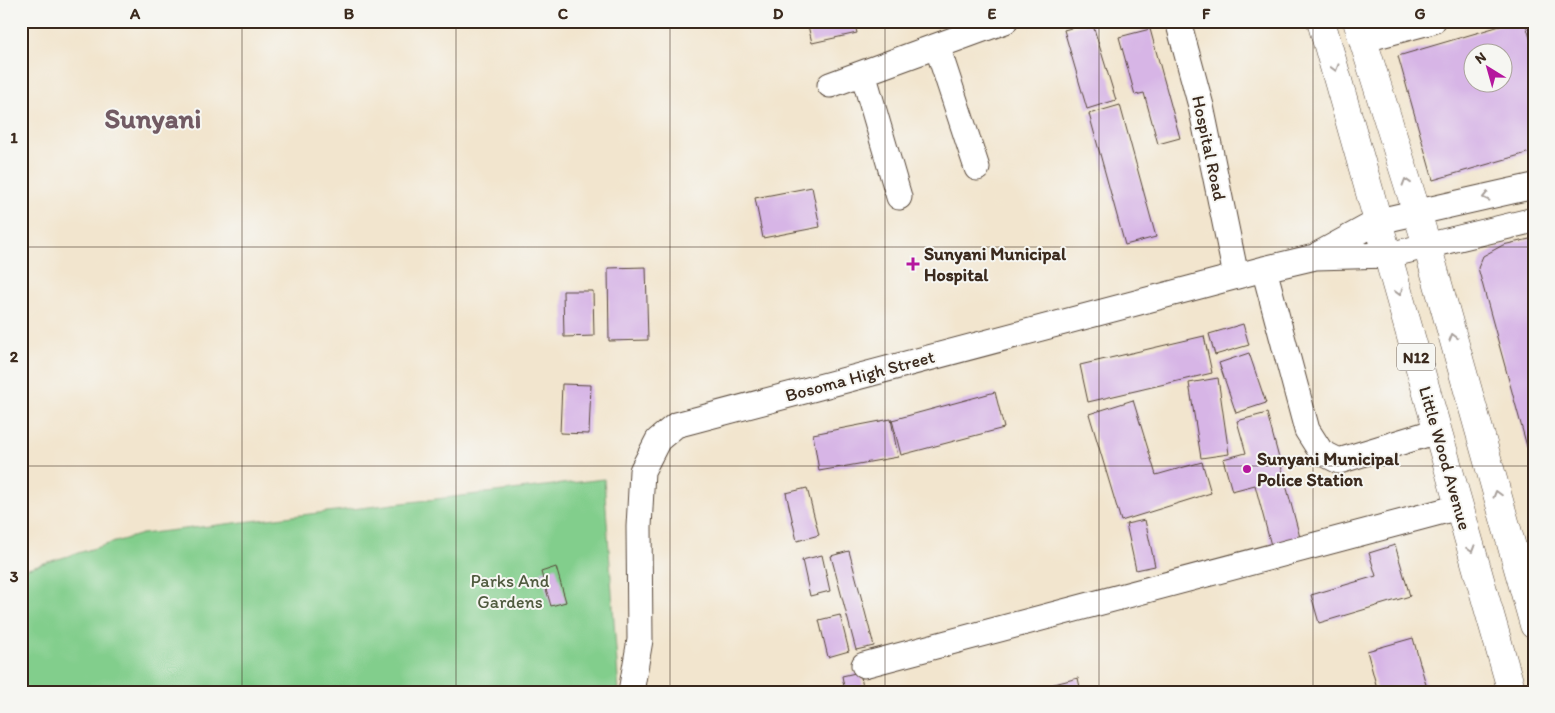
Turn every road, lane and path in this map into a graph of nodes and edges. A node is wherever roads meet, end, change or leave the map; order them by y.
1 (1005, 21) edge
2 (1178, 21) edge
3 (1321, 21) edge
4 (1433, 21) edge
5 (1360, 31) edge
6 (937, 46) junction
7 (864, 73) junction
8 (830, 85) dead end
9 (977, 168) dead end
10 (1534, 186) edge
11 (899, 197) dead end
12 (1416, 213) junction
13 (1534, 220) edge
14 (1379, 222) junction
15 (1427, 246) junction
16 (1389, 255) junction
17 (1315, 257) junction
18 (1264, 269) junction
19 (1236, 276) junction
20 (1436, 431) junction
21 (1459, 507) junction
22 (1534, 625) edge
23 (864, 665) dead end
24 (631, 692) edge
25 (1512, 692) edge

1 - 6 street
2 - 19 street, Hospital Road
3 -> 14 highway, Little Wood Avenue / N12
4 - 5 street
12 -> 5 highway, N12
6 - 7 street
6 - 9 street
7 - 8 street
7 - 11 street
10 -> 12 street, Bosoma High Street
12 - 14 street, Bosoma High Street
12 - 15 highway, N12
13 - 15 street, Bosoma High Street
14 - 16 highway, Little Wood Avenue / N12
14 - 17 street, Bosoma High Street
15 - 16 street, Bosoma High Street
22 -> 15 highway, N12
16 - 17 street, Bosoma High Street
16 -> 20 highway, Little Wood Avenue / N12
17 - 18 street, Bosoma High Street
18 - 19 street, Bosoma High Street
18 - 20 street
19 - 24 street, Bosoma High Street
20 - 21 highway, Little Wood Avenue / N12
21 - 23 street
21 -> 25 highway, Little Wood Avenue / N12

